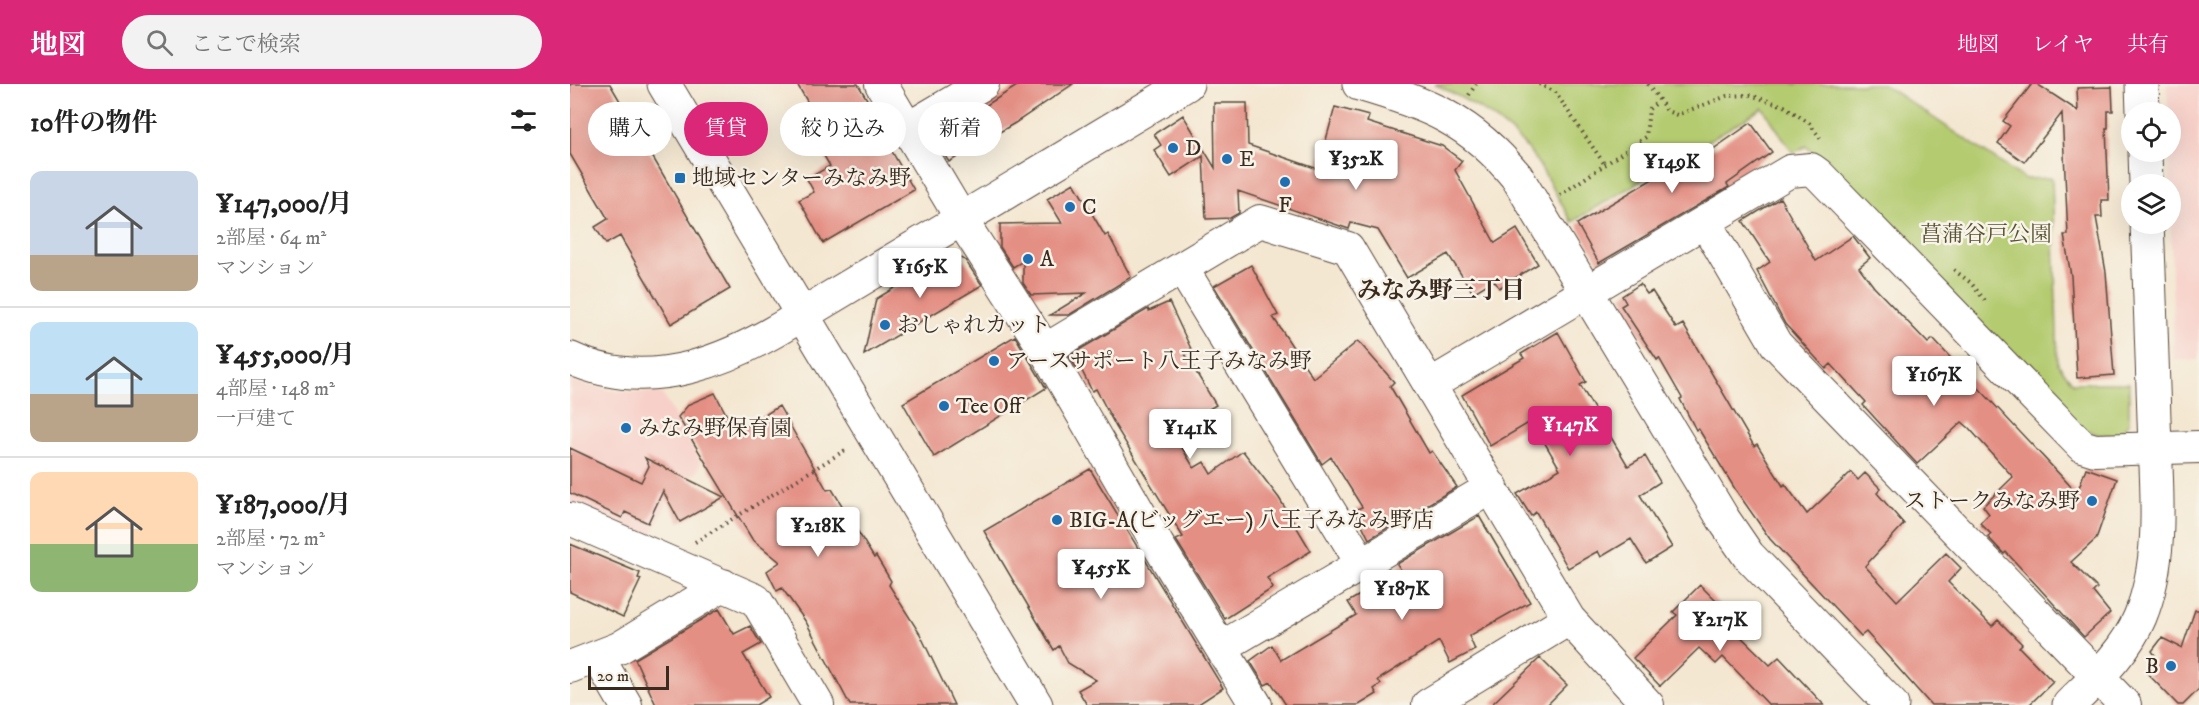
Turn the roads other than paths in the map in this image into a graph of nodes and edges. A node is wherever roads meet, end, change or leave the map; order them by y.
1 (664, 84) edge
2 (881, 84) edge
3 (983, 84) edge
4 (1187, 84) edge
5 (1359, 84) edge
6 (2142, 84) edge
7 (2143, 102) edge
8 (907, 129) junction
9 (962, 219) junction
10 (1706, 222) junction
11 (2147, 234) edge
12 (1182, 268) junction
13 (1584, 292) junction
14 (803, 314) junction
15 (1045, 350) junction
16 (570, 358) edge
17 (1430, 385) junction
18 (2199, 447) edge
19 (2155, 449) junction
20 (1492, 487) junction
21 (570, 519) edge
22 (1362, 564) junction
23 (723, 585) junction
24 (1569, 619) junction
25 (1222, 647) junction
26 (584, 662) edge
27 (2097, 677) junction
28 (1433, 704) edge
29 (626, 705) edge
30 (818, 705) edge
31 (1036, 705) edge
32 (1256, 705) edge
33 (1648, 705) edge
34 (1892, 705) edge
35 (2069, 705) edge
36 (2125, 705) edge

1 - 14 street
2 - 8 street
3 - 8 street
4 - 9 street
5 - 13 street
6 - 7 street
8 - 9 street
9 - 14 street
9 - 15 street
10 - 13 street
10 - 19 street
10 - 27 street
11 - 19 street
12 - 15 street
12 - 17 street
12 - 22 street
13 - 17 street
13 - 34 street
14 - 16 street
14 - 31 street
15 - 25 street
17 - 20 street
18 - 19 street
19 - 27 street
20 - 22 street
20 - 24 street
21 - 23 street
22 - 25 street
23 - 26 street
23 - 30 street
24 - 28 street
24 - 33 street
25 - 32 street
26 - 29 street
27 - 35 street
27 - 36 street

